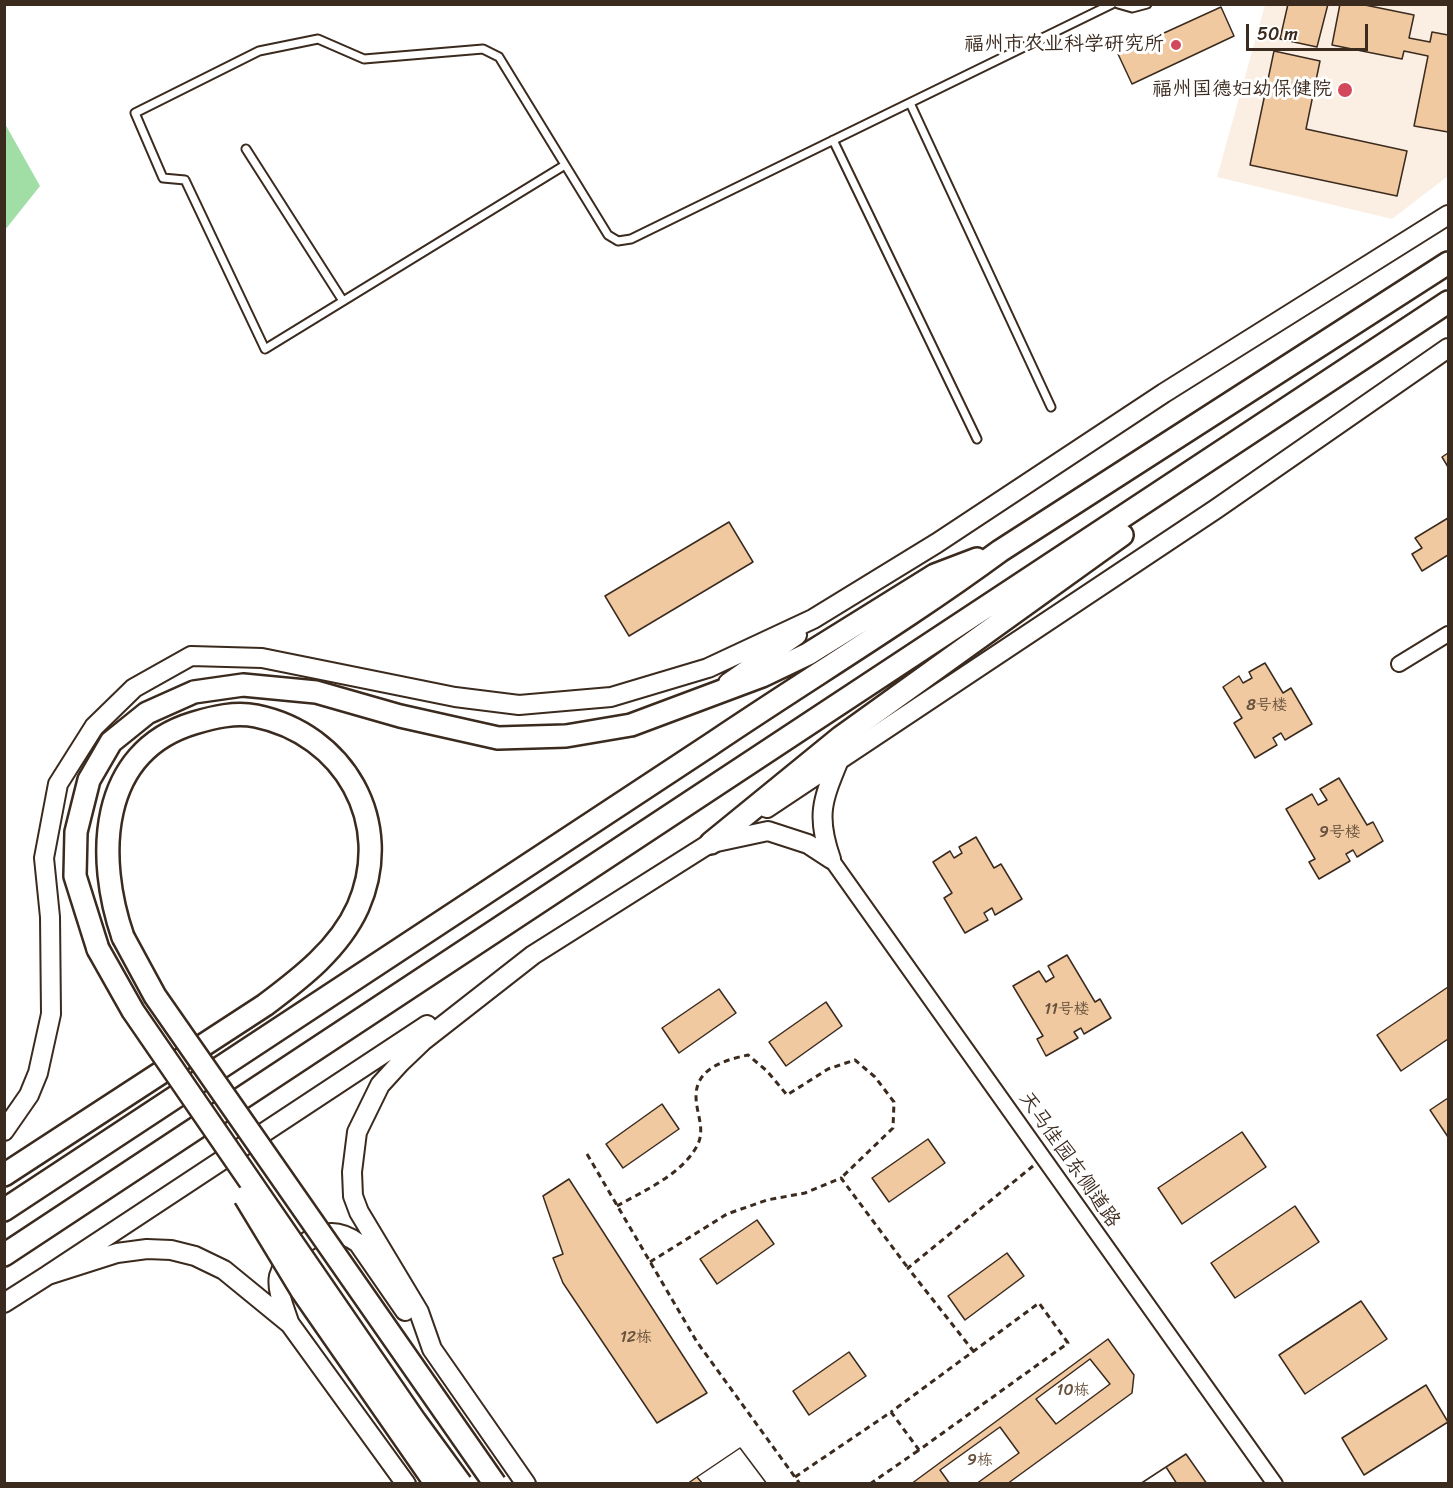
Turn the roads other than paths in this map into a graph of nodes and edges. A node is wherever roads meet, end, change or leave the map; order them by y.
1 (1112, 4) edge
2 (1118, 4) edge
3 (1147, 4) edge
4 (910, 103) junction
5 (833, 140) junction
6 (246, 149) dead end
7 (565, 165) junction
8 (1449, 215) edge
9 (1449, 263) edge
10 (343, 301) junction
11 (1449, 302) edge
12 (1402, 333) junction
13 (1449, 348) edge
14 (1051, 407) dead end
15 (977, 439) dead end
16 (940, 584) junction
17 (844, 600) junction
18 (1449, 634) edge
19 (1399, 664) dead end
20 (704, 699) junction
21 (839, 760) junction
22 (711, 843) junction
23 (831, 859) junction
24 (533, 955) junction
25 (133, 1011) junction
26 (4, 1131) edge
27 (4, 1175) edge
28 (4, 1210) edge
29 (4, 1255) edge
30 (48, 1275) junction
31 (4, 1303) edge
32 (290, 1324) junction
33 (432, 1349) junction
34 (406, 1484) edge
35 (436, 1484) edge
36 (461, 1484) edge
37 (495, 1484) edge
38 (526, 1484) edge
39 (1275, 1484) edge

1 - 4 lane
2 - 3 lane
4 - 5 lane
4 - 14 lane
5 - 7 lane
5 - 15 lane
6 - 10 lane
7 - 10 lane
7 - 10 lane
8 - 17 main road
9 - 16 highway
11 - 12 highway
12 - 22 highway
12 - 29 highway
13 - 21 main road
16 - 20 highway
16 - 28 highway
17 - 20 main road
17 - 26 main road
18 - 19 street
20 - 25 highway, bridge
21 - 22 main road
21 - 23 main road
22 - 23 main road
22 - 24 main road
23 - 39 street, 天马佳园东侧道路
24 - 30 main road
24 - 33 main road
25 - 35 highway, bridge
25 - 36 highway, bridge
27 - 37 highway, bridge
30 - 31 main road
30 - 32 main road
32 - 33 main road
32 - 34 main road
33 - 38 main road

